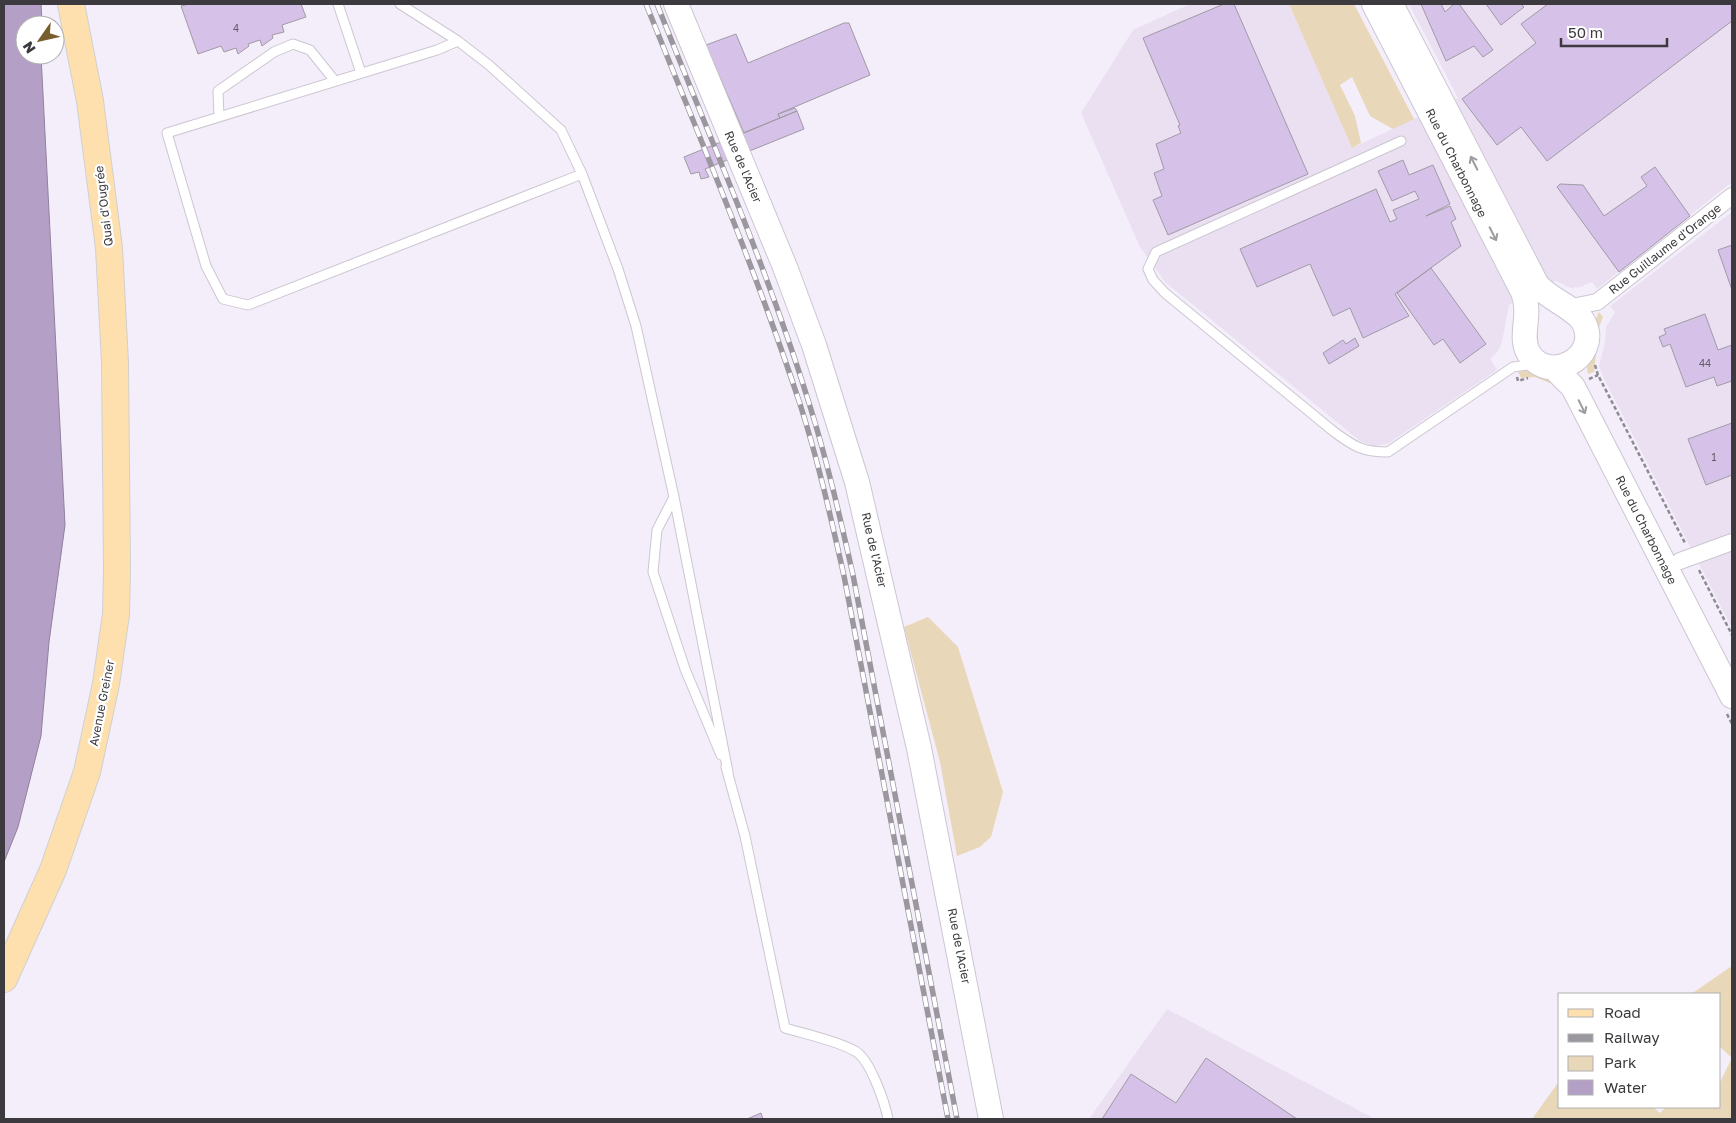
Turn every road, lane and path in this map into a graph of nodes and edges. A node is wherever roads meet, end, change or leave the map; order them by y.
1 (71, 4) edge
2 (338, 4) edge
3 (400, 4) edge
4 (676, 4) edge
5 (1374, 4) edge
6 (1391, 4) edge
7 (458, 41) junction
8 (361, 73) junction
9 (335, 81) junction
10 (219, 117) junction
11 (1402, 141) dead end
12 (582, 174) junction
13 (1732, 196) edge
14 (1597, 302) junction
15 (1565, 307) junction
16 (1586, 329) junction
17 (1527, 353) junction
18 (1589, 355) junction
19 (116, 410) joint
20 (674, 497) junction
21 (1732, 542) edge
22 (1682, 552) junction
23 (1701, 574) dead end
24 (1732, 636) edge
25 (1732, 662) edge
26 (1732, 696) edge
27 (728, 772) junction
28 (4, 979) edge
29 (888, 1119) edge
30 (991, 1119) edge

1 - 19 main road, Quai d'Ougrée
2 - 8 lane
3 - 7 lane
4 - 30 main road, Rue de l'Acier
5 -> 17 main road, Rue du Charbonnage
15 -> 6 main road, Rue du Charbonnage
7 - 8 lane
7 - 12 lane
8 - 9 lane
9 - 10 lane
9 - 10 lane
10 - 12 lane
11 - 17 lane
12 - 20 lane
13 - 14 street, Rue Guillaume d'Orange
14 - 15 street, Rue Guillaume d'Orange
14 - 16 street, Rue Guillaume d'Orange
15 - 16 main road, Rue du Charbonnage
15 - 17 main road
16 - 18 main road, Rue du Charbonnage
17 - 18 main road
17 -> 26 main road, Rue du Charbonnage
18 - 22 path
18 - 22 main road, Rue du Charbonnage
19 - 28 main road, Avenue Greiner
20 - 27 lane
20 - 27 lane
21 - 22 street
22 - 25 main road, Rue du Charbonnage
23 - 24 path
27 - 29 lane

